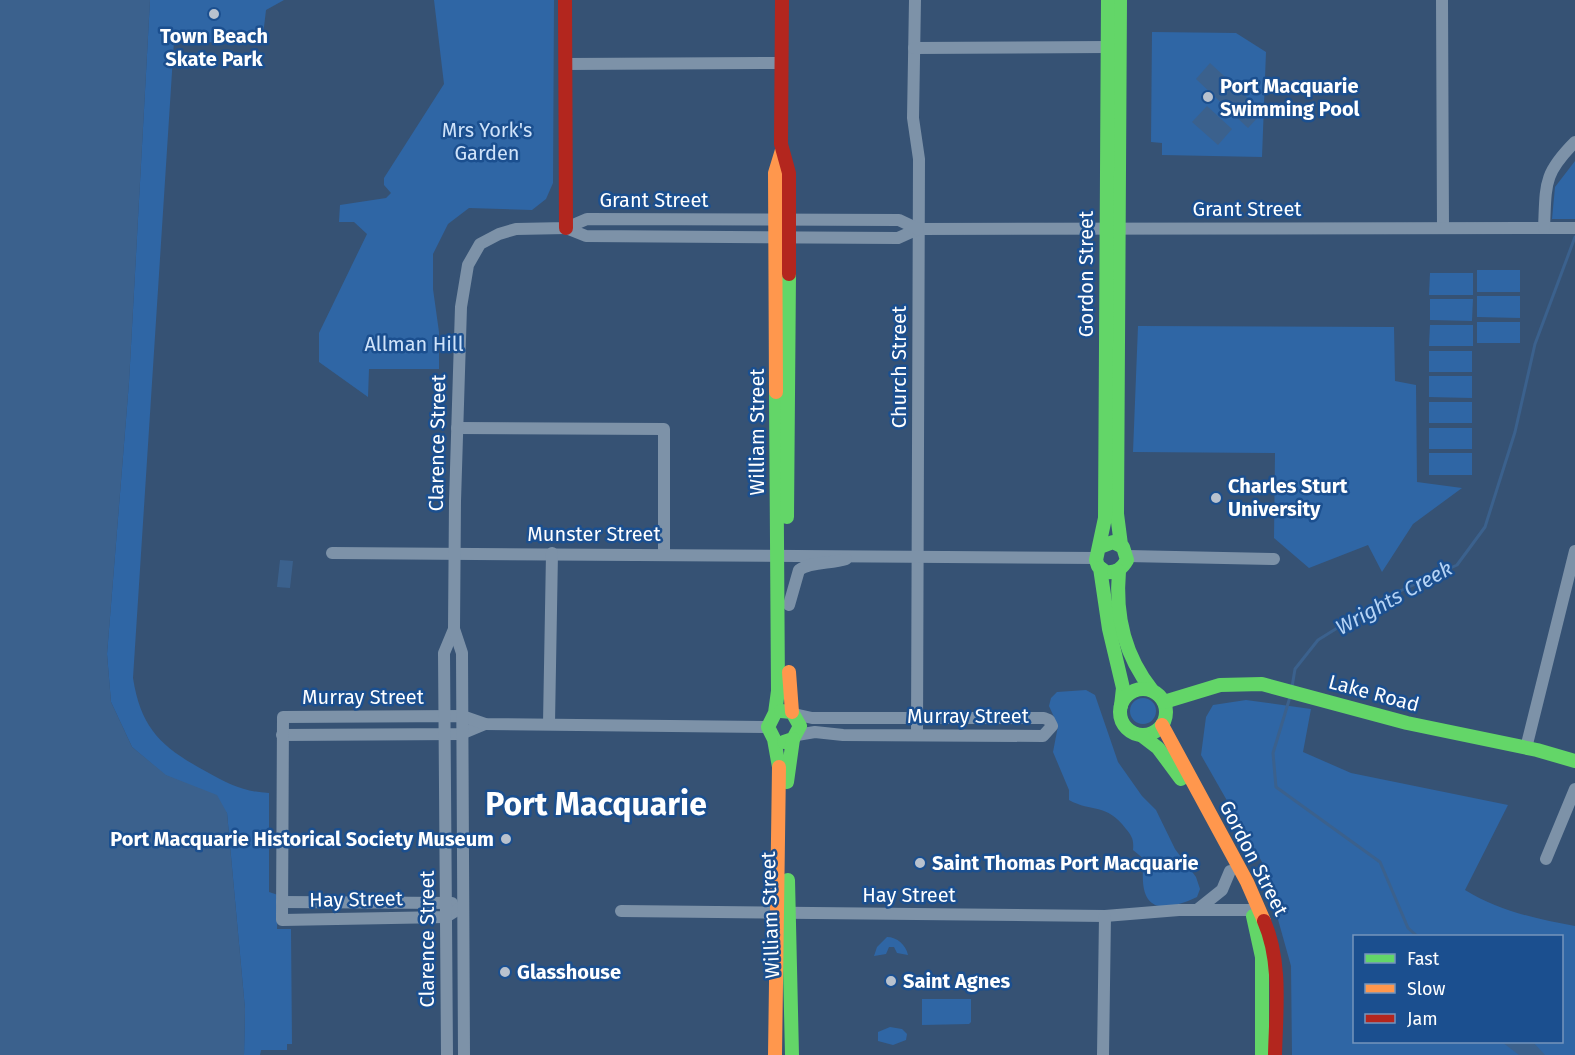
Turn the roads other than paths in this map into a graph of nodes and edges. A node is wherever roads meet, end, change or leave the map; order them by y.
1 (565, 0) edge
2 (782, 0) edge
3 (915, 0) edge
4 (1108, 0) edge
5 (1120, 0) edge
6 (1442, 0) edge
7 (1107, 47) junction
8 (914, 48) junction
9 (781, 63) junction
10 (565, 64) junction
11 (1575, 142) edge
12 (783, 221) junction
13 (566, 228) junction
14 (1106, 228) junction
15 (1120, 228) junction
16 (1443, 228) junction
17 (1544, 228) junction
18 (1573, 228) edge
19 (918, 229) junction
20 (783, 238) junction
21 (457, 429) junction
22 (1575, 550) edge
23 (1124, 551) junction
24 (332, 553) dead end
25 (455, 553) junction
26 (552, 553) junction
27 (664, 554) junction
28 (782, 555) junction
29 (857, 556) junction
30 (917, 556) junction
31 (1099, 558) junction
32 (1274, 559) dead end
33 (1119, 571) junction
34 (789, 605) junction
35 (454, 629) junction
36 (1152, 690) junction
37 (1164, 702) junction
38 (1120, 706) junction
39 (775, 713) junction
40 (793, 713) junction
41 (445, 716) junction
42 (462, 716) junction
43 (917, 717) junction
44 (485, 723) junction
45 (549, 723) junction
46 (1162, 725) junction
47 (771, 733) junction
48 (446, 734) junction
49 (461, 734) junction
50 (282, 735) junction
51 (917, 735) junction
52 (1141, 735) junction
53 (795, 737) junction
54 (1526, 747) junction
55 (1575, 761) edge
56 (1575, 789) edge
57 (1546, 859) dead end
58 (1230, 871) junction
59 (446, 901) junction
60 (282, 902) junction
61 (462, 907) junction
62 (1197, 910) junction
63 (1249, 910) junction
64 (621, 911) dead end
65 (783, 913) junction
66 (1105, 916) junction
67 (446, 917) junction
68 (447, 1034) junction
69 (464, 1034) junction
70 (775, 1048) edge
71 (792, 1048) edge
72 (447, 1055) edge
73 (464, 1055) edge
74 (1103, 1055) edge
75 (1262, 1055) edge
76 (1275, 1055) edge

1 - 10 main road
2 - 9 main road, William Street
3 - 8 street, Church Street
4 - 7 main road, Gordon Street
5 - 15 main road, Gordon Street
6 - 16 street
7 - 8 street
7 - 14 main road, Gordon Street
8 - 19 street, Church Street
9 - 10 street
9 - 12 main road, William Street
10 - 13 main road
11 - 17 street
12 - 13 street, Grant Street
12 - 19 street, Grant Street
12 - 20 main road, William Street
13 - 20 street, Grant Street
13 - 21 street, Clarence Street
14 - 15 street, Grant Street
14 - 19 street, Grant Street
14 - 31 main road, Gordon Street
15 - 16 street, Grant Street
15 - 23 main road, Gordon Street
16 - 17 street, Grant Street
17 - 18 street, Grant Street
19 - 20 street, Grant Street
19 - 30 street, Church Street
20 - 28 main road, William Street
21 - 25 street, Clarence Street
21 - 27 street
22 - 54 street
23 - 31 main road
23 - 32 street
23 - 33 main road
24 - 25 street, Munster Street
25 - 26 street, Munster Street
25 - 35 street, Clarence Street
26 - 27 street, Munster Street
26 - 45 street
27 - 28 street, Munster Street
28 - 29 street, Munster Street
28 - 34 main road, William Street
28 - 39 main road, William Street
29 - 30 street, Munster Street
29 - 34 street, Munster Street
30 - 31 street, Munster Street
30 - 43 street, Church Street
31 - 33 main road
31 - 38 main road, Gordon Street
33 - 36 main road
34 - 40 main road, William Street
35 - 41 street, Clarence Street
35 - 42 street, Clarence Street
36 - 37 main road
36 - 38 main road
37 - 46 main road
37 - 54 main road, Lake Road
38 - 52 main road
39 - 40 main road
39 - 47 main road, William Street
40 - 43 street, Murray Street
40 - 53 main road, William Street
41 - 42 street, Murray Street
41 - 48 street, Clarence Street
41 - 50 street, Murray Street
42 - 44 street, Murray Street
42 - 49 street, Clarence Street
43 - 51 street, Church Street
43 - 51 street, Murray Street
44 - 45 street, Murray Street
44 - 49 street, Murray Street
45 - 47 street, Murray Street
46 - 52 main road
46 - 76 main road, Gordon Street
47 - 53 main road
47 - 65 main road, William Street
48 - 49 street, Murray Street
48 - 50 street, Murray Street
48 - 59 street, Clarence Street
49 - 61 street, Clarence Street
50 - 60 street
51 - 53 street, Murray Street
52 - 58 main road, Gordon Street
53 - 65 main road, William Street
54 - 55 main road, Lake Road
56 - 57 street
58 - 62 street
58 - 63 main road, Gordon Street
59 - 60 street, Hay Street
59 - 61 street, Hay Street
59 - 67 street, Clarence Street
60 - 67 street, Hay Street
61 - 67 street
61 - 69 street, Clarence Street
62 - 63 street, Hay Street
62 - 66 street, Hay Street
63 - 75 main road, Gordon Street
64 - 65 street, Hay Street
65 - 66 street, Hay Street
65 - 70 main road, William Street
65 - 71 main road, William Street
66 - 74 street
67 - 68 street, Clarence Street
68 - 69 street, Clarence Street
68 - 72 street, Clarence Street
69 - 73 street, Clarence Street
70 - 71 main road

